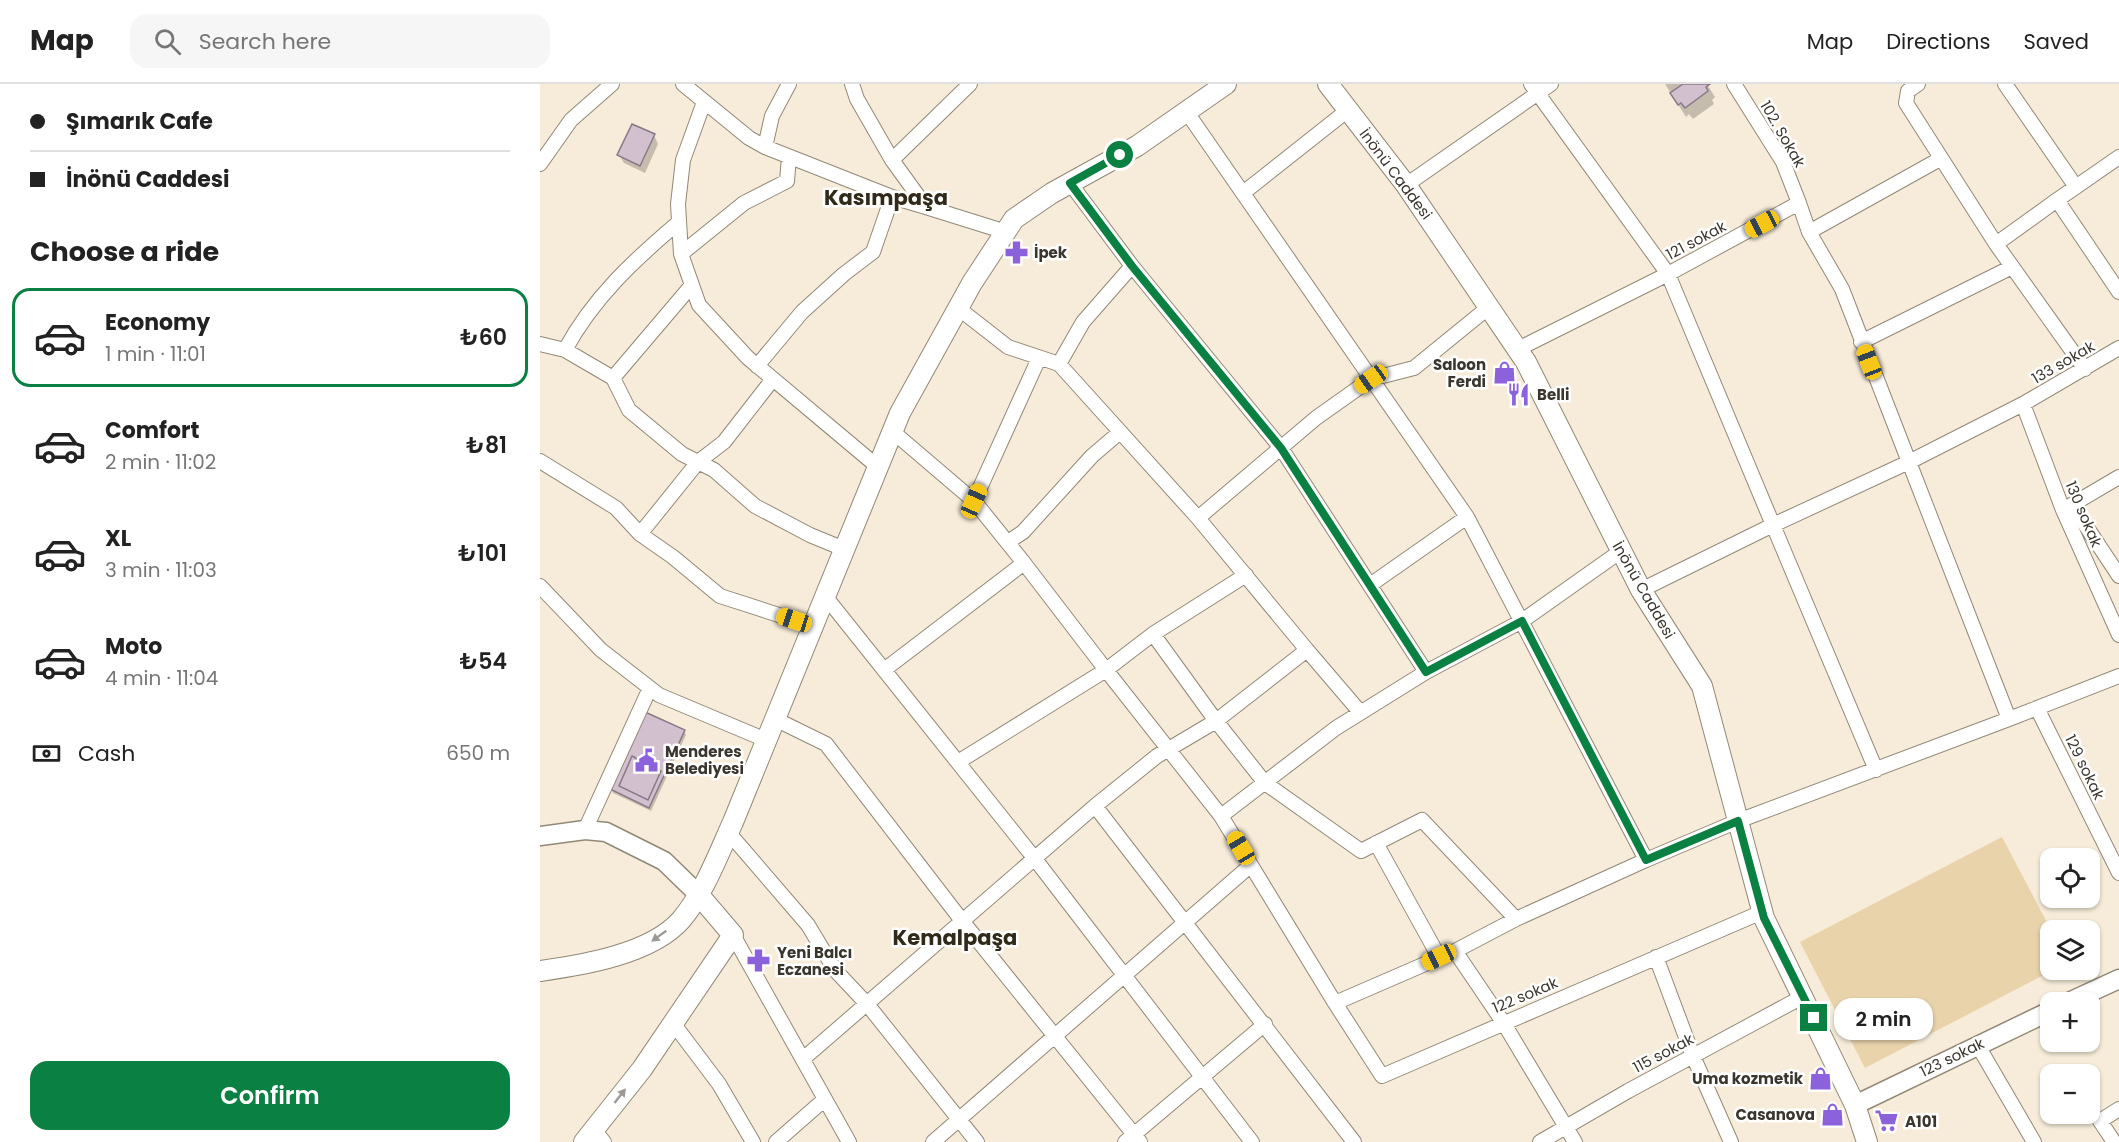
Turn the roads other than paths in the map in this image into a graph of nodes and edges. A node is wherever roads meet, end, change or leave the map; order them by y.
1 (612, 84) edge
2 (683, 84) edge
3 (789, 84) edge
4 (852, 84) edge
5 (970, 84) edge
6 (1226, 84) edge
7 (1328, 84) edge
8 (1551, 84) edge
9 (1734, 84) edge
10 (1918, 84) edge
11 (2006, 84) edge
12 (1534, 89) edge
13 (704, 102) junction
14 (1348, 110) junction
15 (1186, 111) junction
16 (765, 147) junction
17 (789, 157) junction
18 (2119, 158) edge
19 (1940, 159) junction
20 (892, 160) junction
21 (540, 164) edge
22 (1070, 183) junction
23 (1407, 185) junction
24 (2076, 187) junction
25 (1243, 193) junction
26 (892, 196) junction
27 (2057, 200) junction
28 (1799, 203) junction
29 (926, 207) junction
30 (679, 222) junction
31 (1005, 232) junction
32 (1809, 232) junction
33 (1996, 244) junction
34 (681, 254) junction
35 (1132, 266) junction
36 (2012, 267) junction
37 (1668, 274) junction
38 (692, 285) junction
39 (2119, 291) edge
40 (1489, 307) junction
41 (958, 308) junction
42 (1861, 342) junction
43 (540, 344) edge
44 (2119, 348) edge
45 (1518, 349) junction
46 (565, 350) junction
47 (1039, 358) junction
48 (1059, 364) junction
49 (757, 366) junction
50 (2085, 369) junction
51 (613, 378) junction
52 (1371, 379) junction
53 (773, 380) junction
54 (2023, 404) junction
55 (892, 431) junction
56 (1120, 432) junction
57 (1281, 448) junction
58 (540, 461) edge
59 (698, 462) junction
60 (1909, 462) junction
61 (878, 467) junction
62 (2119, 477) edge
63 (974, 501) junction
64 (2063, 510) junction
65 (1467, 517) junction
66 (1198, 518) junction
67 (1773, 525) junction
68 (640, 534) junction
69 (1008, 542) junction
70 (844, 549) junction
71 (1621, 550) junction
72 (1024, 563) junction
73 (1246, 576) junction
74 (2119, 576) edge
75 (1370, 585) junction
76 (540, 586) edge
77 (1641, 590) junction
78 (825, 596) junction
79 (1522, 621) junction
80 (813, 626) junction
81 (1153, 634) junction
82 (2119, 635) edge
83 (1307, 650) junction
84 (884, 670) junction
85 (1106, 670) junction
86 (1426, 672) junction
87 (2119, 676) edge
88 (650, 688) junction
89 (2037, 708) junction
90 (1360, 712) junction
91 (775, 719) junction
92 (2009, 719) junction
93 (1216, 721) junction
94 (766, 740) junction
95 (1169, 748) junction
96 (958, 762) junction
97 (1876, 770) junction
98 (1265, 783) junction
99 (1095, 806) junction
100 (1221, 816) junction
101 (1738, 821) junction
102 (585, 830) junction
103 (728, 832) junction
104 (540, 836) edge
105 (1376, 843) junction
106 (1035, 859) junction
107 (1646, 860) junction
108 (1251, 865) junction
109 (2119, 873) edge
110 (698, 894) junction
111 (1762, 912) junction
112 (1516, 919) junction
113 (1185, 921) junction
114 (963, 922) junction
115 (732, 935) junction
116 (1455, 951) junction
117 (1439, 957) junction
118 (1656, 957) junction
119 (540, 971) edge
120 (1125, 975) junction
121 (2119, 979) edge
122 (2091, 992) edge
123 (1804, 996) junction
124 (1335, 1003) junction
125 (867, 1004) junction
126 (2040, 1016) edge
127 (1503, 1022) junction
128 (673, 1023) junction
129 (1266, 1024) junction
130 (1055, 1035) junction
131 (1977, 1044) junction
132 (1693, 1056) junction
133 (802, 1059) junction
134 (1203, 1077) junction
135 (825, 1099) junction
136 (1855, 1105) junction
137 (2119, 1109) edge
138 (959, 1119) junction
139 (1566, 1127) junction
140 (594, 1138) edge
141 (2106, 1139) edge
142 (1133, 1140) edge
143 (753, 1142) edge
144 (776, 1142) edge
145 (849, 1142) edge
146 (933, 1142) edge
147 (977, 1142) edge
148 (1252, 1142) edge
149 (1354, 1142) edge
150 (1540, 1142) edge
151 (1575, 1142) edge
152 (1731, 1142) edge
153 (1867, 1142) edge
154 (2034, 1142) edge

1 - 21 street
2 - 13 street
3 - 16 street
4 - 20 street
5 - 20 street
6 - 15 main road
7 - 14 main road, İnönü Caddesi
8 - 12 street
9 - 28 street, 102. Sokak
10 - 19 street
11 - 24 street
12 - 23 street
12 - 37 street
13 - 16 street
13 - 30 street
14 - 23 main road, İnönü Caddesi
14 - 25 street
15 - 22 main road
15 - 25 street
16 - 17 street
17 - 26 street
17 - 34 street
18 - 24 street
19 - 32 street
19 - 33 street
20 - 29 street
22 - 31 main road
22 - 35 street
23 - 40 main road, İnönü Caddesi
24 - 27 street
25 - 52 street
26 - 29 street
26 - 49 street
27 - 33 street
27 - 39 street
28 - 32 street
28 - 37 street, 121 sokak
29 - 31 street
30 - 34 street
30 - 46 street
31 - 41 main road
32 - 42 street
33 - 36 street
34 - 38 street
35 - 48 street
35 - 57 street
36 - 42 street
36 - 50 street
37 - 45 street
37 - 67 street, 121 sokak
38 - 49 street
38 - 51 street
40 - 45 main road, İnönü Caddesi
40 - 52 street
41 - 47 street
41 - 55 main road
42 - 60 street
43 - 46 street
44 - 50 street, 133 sokak
45 - 71 main road, İnönü Caddesi
46 - 51 street
47 - 48 street
47 - 63 street
48 - 56 street
49 - 53 street
50 - 54 street, 133 sokak
51 - 59 street
52 - 57 street
52 - 65 street
53 - 59 street
53 - 61 street
54 - 60 street, 133 sokak
54 - 64 street, 130 sokak
55 - 61 main road
55 - 63 street
56 - 66 street
56 - 69 street
57 - 66 street
57 - 75 street
58 - 68 street
59 - 68 street
59 - 70 street
60 - 67 street
60 - 92 street
61 - 70 main road
62 - 64 street
63 - 69 street
64 - 74 street
64 - 82 street, 130 sokak
65 - 75 street
65 - 79 street
66 - 73 street
67 - 77 street
67 - 97 street, 121 sokak
68 - 80 street
69 - 72 street
70 - 78 main road
71 - 77 main road, İnönü Caddesi
71 - 79 street
72 - 84 street
72 - 85 street
73 - 81 street
73 - 83 street
75 - 86 street
76 - 88 street
77 - 101 main road, İnönü Caddesi
78 - 80 main road
78 - 84 street
79 - 86 street
79 - 107 street
80 - 91 main road
81 - 85 street
81 - 93 street
83 - 90 street
83 - 93 street
84 - 96 street
85 - 95 street
85 - 96 street
86 - 90 street
87 - 89 street
88 - 94 street
88 - 102 street
89 - 92 street
89 - 109 street, 129 sokak
90 - 98 street
91 - 94 main road
91 - 114 street
92 - 97 street
93 - 95 street
93 - 98 street
94 - 103 main road
95 - 99 street
95 - 100 street
96 - 106 street
97 - 101 street
98 - 100 street
98 - 105 street
99 - 106 street
99 - 113 street
100 - 108 street
101 - 107 street
101 - 111 main road, İnönü Caddesi
102 - 104 street
102 - 110 street
103 - 110 main road
103 - 125 street
105 - 112 street
105 - 117 street
106 - 114 street
106 - 120 street
107 - 112 street
108 - 113 street
108 - 124 street
110 - 115 main road
110 -> 119 main road
111 - 118 street, 122 sokak
111 - 123 main road, İnönü Caddesi
112 - 116 street
113 - 120 street
113 - 129 street
114 - 125 street
114 - 130 street
115 - 128 main road
115 - 133 street
116 - 117 street
116 - 127 street
117 - 124 street
118 - 127 street, 122 sokak
118 - 132 street
120 - 130 street
120 - 134 street
121 - 122 street
123 - 132 street, 115 sokak
123 - 136 main road, İnönü Caddesi
124 - 127 street, 122 sokak
125 - 133 street
125 - 138 street
126 - 131 street, 123 sokak
127 - 139 street
140 -> 128 main road
128 - 143 street
129 - 134 street
129 - 149 street
130 - 138 street
130 - 142 street
131 - 136 street, 123 sokak
131 - 154 street
132 - 139 street, 115 sokak
132 - 152 street
133 - 135 street
134 - 142 street
134 - 148 street
135 - 144 street
135 - 145 street
136 - 153 main road, İnönü Caddesi
137 - 141 street
138 - 146 street
138 - 147 street
139 - 150 street, 115 sokak
139 - 151 street

